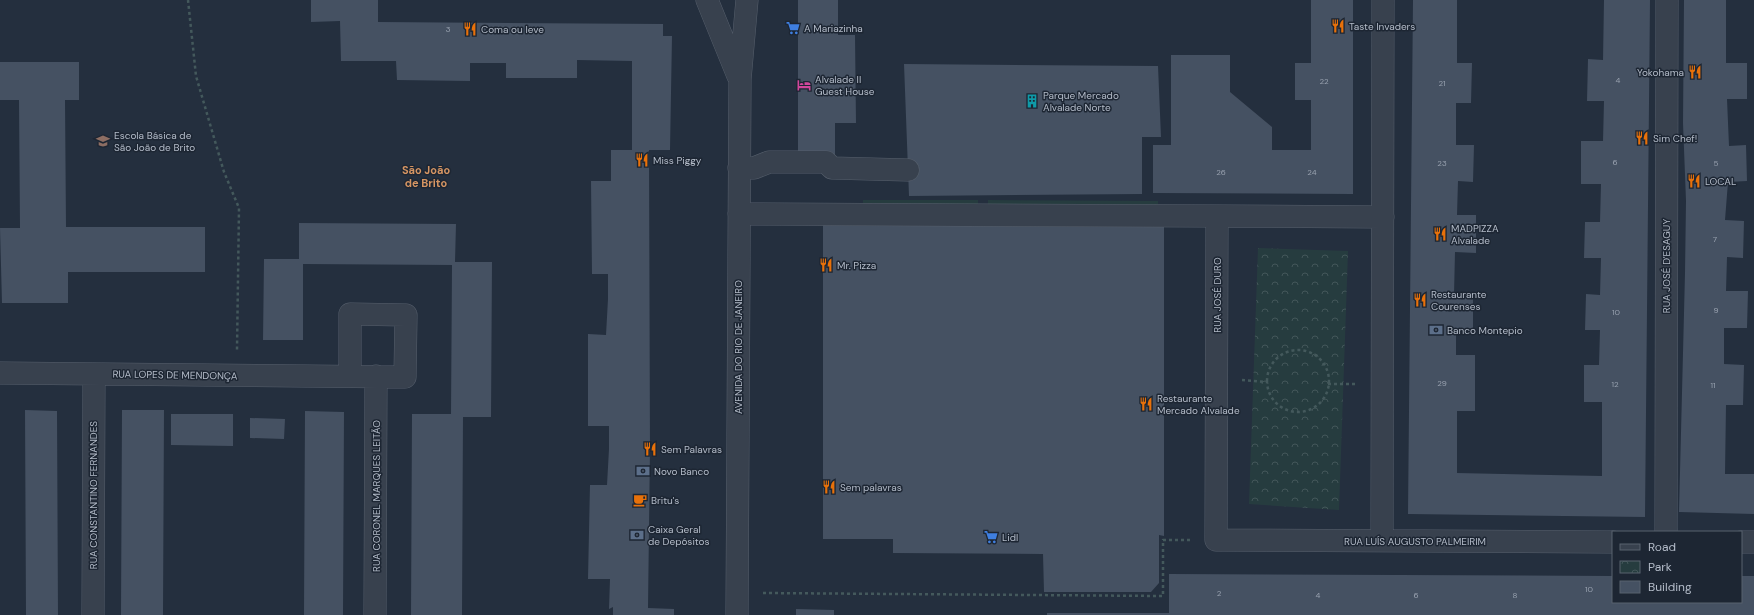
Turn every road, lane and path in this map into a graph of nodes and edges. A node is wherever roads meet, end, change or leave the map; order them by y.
1 (188, 0) edge
2 (707, 0) edge
3 (748, 0) edge
4 (1383, 0) edge
5 (1667, 0) edge
6 (740, 79) junction
7 (746, 168) junction
8 (908, 170) dead end
9 (739, 214) junction
10 (1217, 216) junction
11 (1383, 217) junction
12 (0, 373) edge
13 (94, 374) junction
14 (1328, 375) joint
15 (237, 376) junction
16 (350, 376) junction
17 (376, 376) junction
18 (1666, 531) edge
19 (1216, 540) junction
20 (1382, 541) junction
21 (1612, 542) edge
22 (1742, 542) edge
23 (1754, 542) edge
24 (738, 592) junction
25 (93, 615) edge
26 (375, 615) edge
27 (738, 615) edge

1 - 15 path
2 - 6 street, AVENIDA DO RIO DE JANEIRO
3 - 6 street, AVENIDA DO RIO DE JANEIRO
4 - 11 street
5 - 18 street, RUA JOSÉ D'ESAGUY
6 - 7 street, AVENIDA DO RIO DE JANEIRO
7 - 8 street
7 - 9 street, AVENIDA DO RIO DE JANEIRO
9 - 10 street
9 - 24 street, AVENIDA DO RIO DE JANEIRO
10 - 11 street
10 - 19 street, RUA JOSÉ DURO
11 - 20 street
12 - 13 street, RUA LOPES DE MENDONÇA
13 - 15 street, RUA LOPES DE MENDONÇA
13 - 25 street, RUA CONSTANTINO FERNANDES
14 - 14 path
15 - 16 street, RUA LOPES DE MENDONÇA
16 - 17 street, RUA LOPES DE MENDONÇA
16 - 17 street, RUA LOPES DE MENDONÇA
17 - 26 street, RUA CORONEL MARQUES LEITÃO
19 - 20 street, RUA LUÍS AUGUSTO PALMEIRIM
19 - 24 path
20 - 21 street, RUA LUÍS AUGUSTO PALMEIRIM
22 - 23 street
24 - 27 street, AVENIDA DO RIO DE JANEIRO

